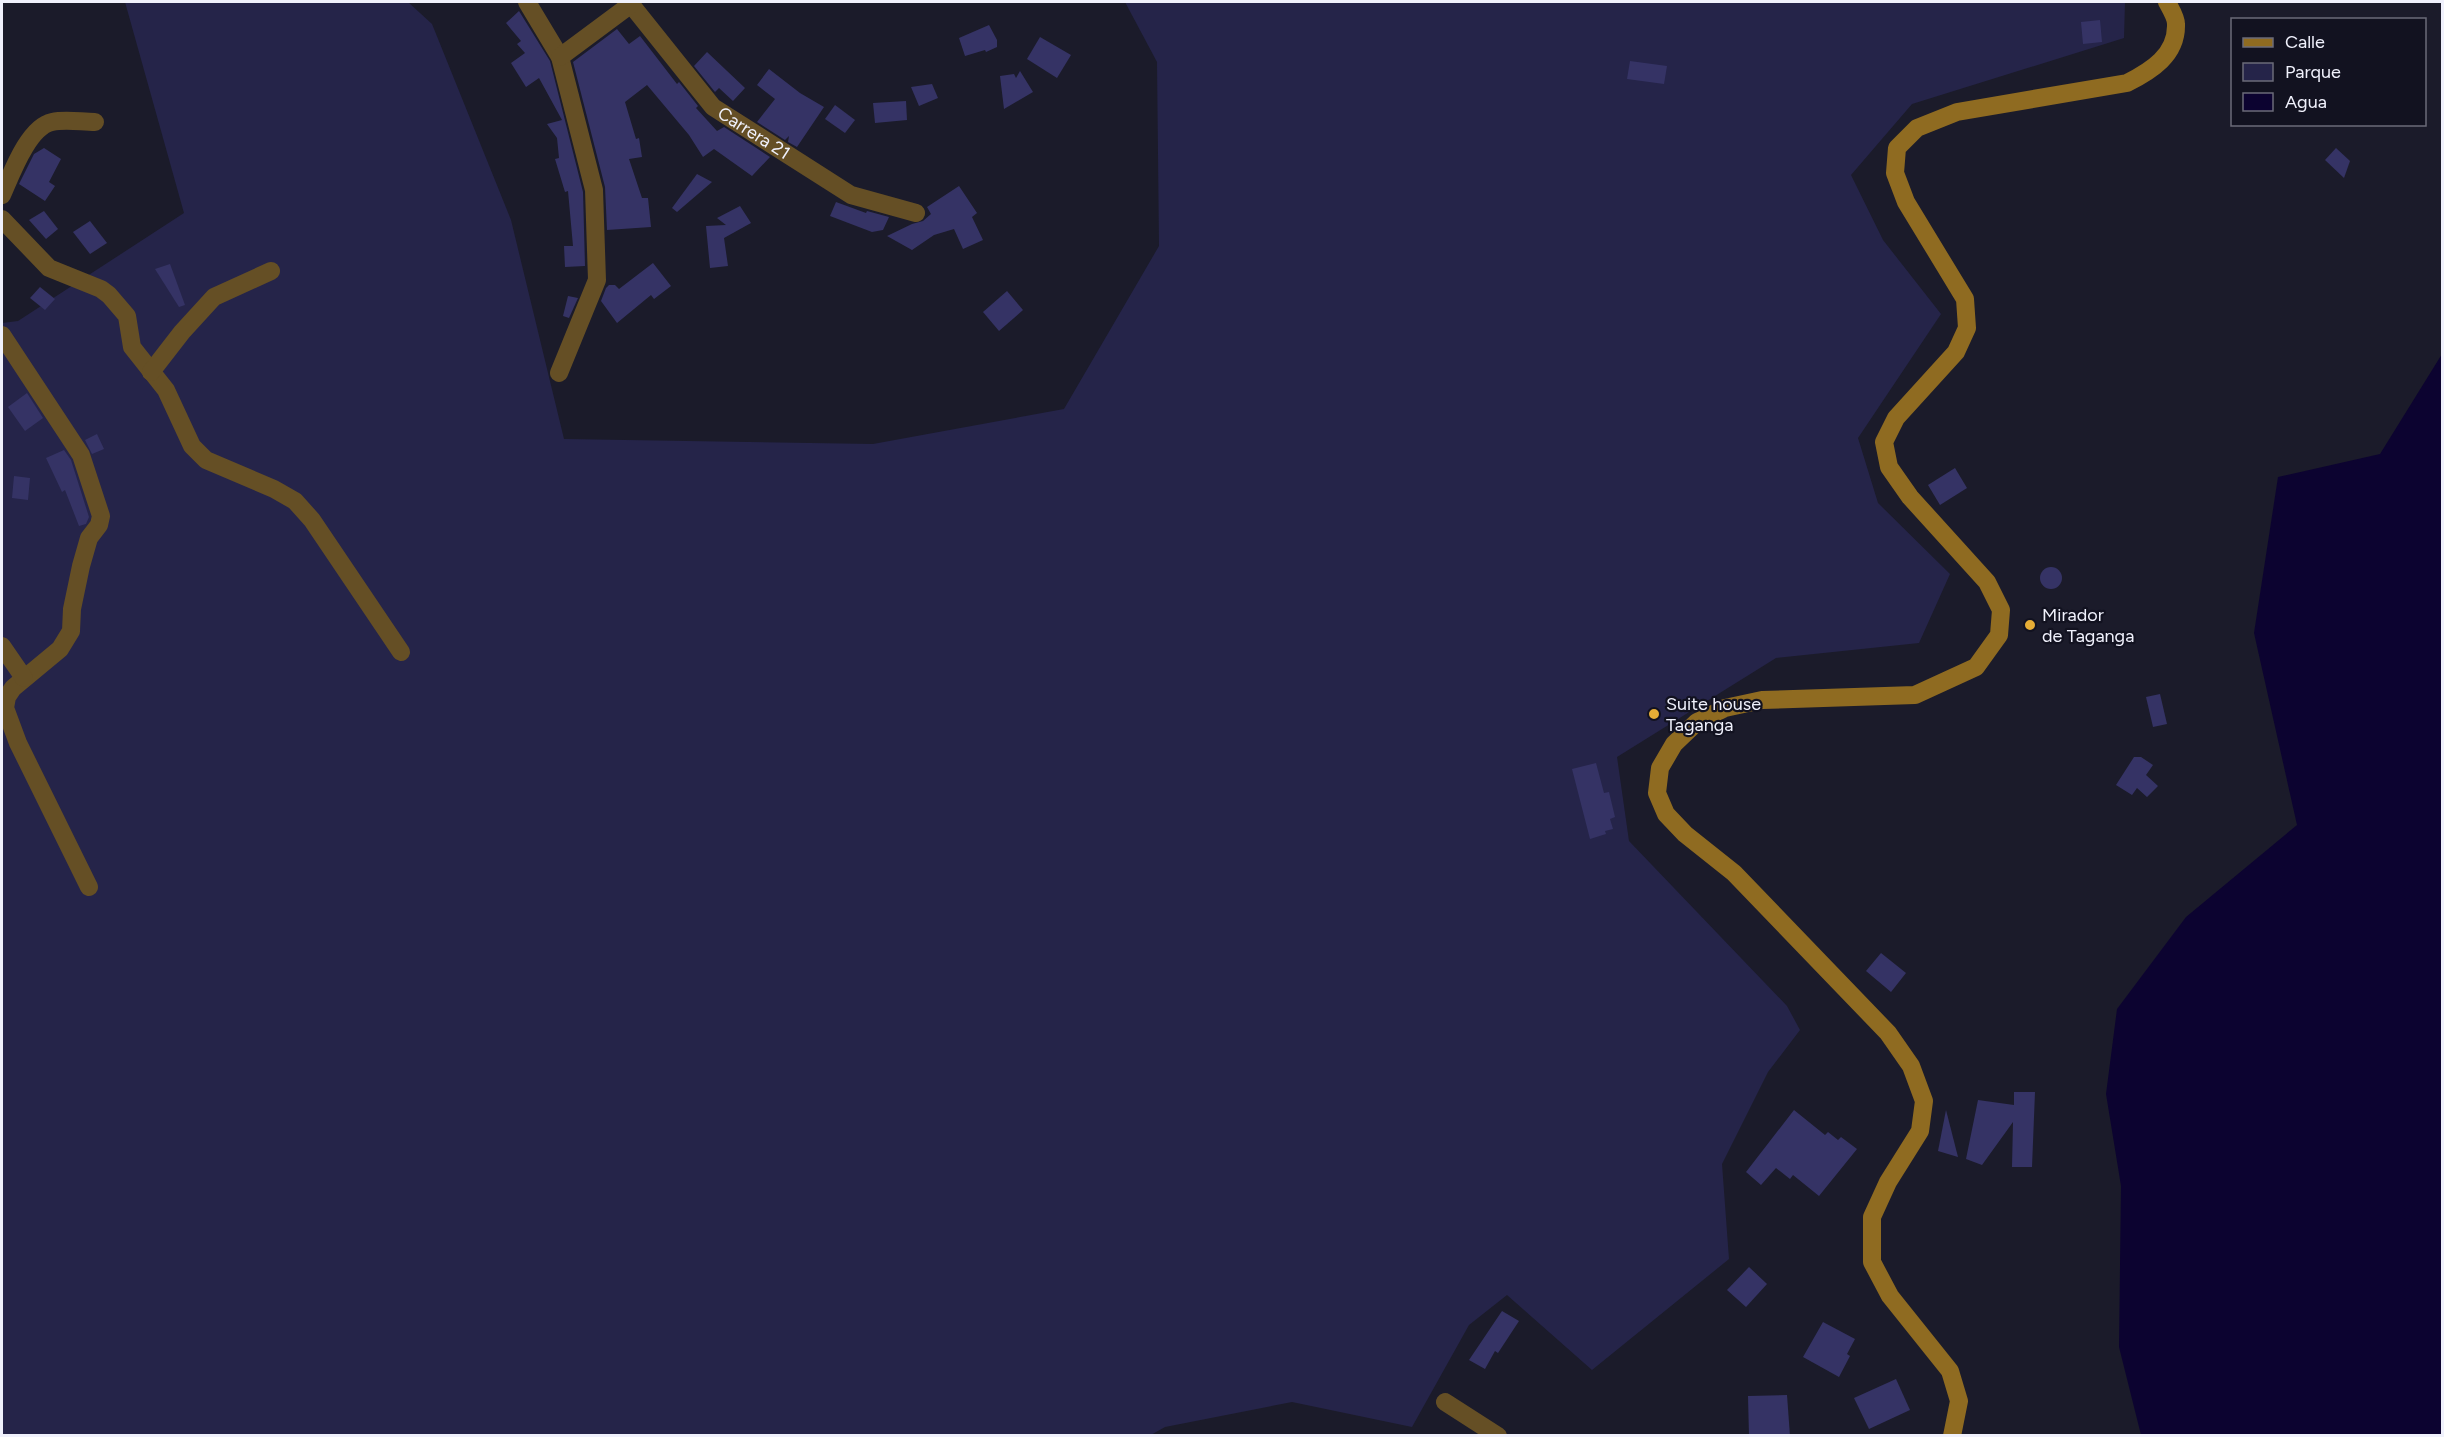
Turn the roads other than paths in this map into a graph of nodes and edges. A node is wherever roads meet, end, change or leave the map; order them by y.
1 (527, 2) edge
2 (2168, 2) edge
3 (629, 3) edge
4 (560, 57) junction
5 (95, 122) dead end
6 (2, 195) edge
7 (916, 213) dead end
8 (2, 219) edge
9 (271, 271) dead end
10 (2, 335) edge
11 (152, 372) junction
12 (559, 373) dead end
13 (2, 646) edge
14 (401, 652) dead end
15 (24, 678) junction
16 (89, 887) dead end
17 (1445, 1402) dead end
18 (1498, 1436) edge
19 (1952, 1436) edge

1 - 4 street
2 - 19 street
3 - 4 street
3 - 7 street, Carrera 21
4 - 12 street
5 - 6 street
8 - 11 street
9 - 11 street
10 - 15 street
11 - 14 street
13 - 15 street
15 - 16 street
17 - 18 street

